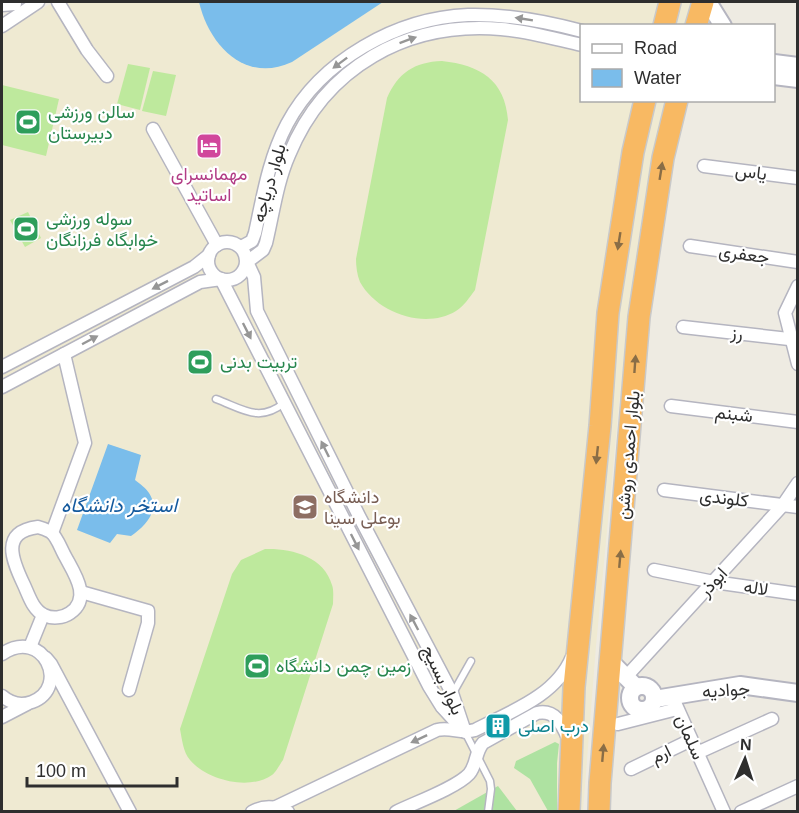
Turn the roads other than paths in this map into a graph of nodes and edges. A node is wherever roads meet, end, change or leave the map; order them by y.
1 (38, 2) edge
2 (58, 2) edge
3 (670, 2) edge
4 (702, 2) edge
5 (708, 2) edge
6 (15, 4) dead end
7 (2, 5) edge
8 (664, 24) edge
9 (696, 24) edge
10 (722, 24) edge
11 (2, 26) edge
12 (580, 31) edge
13 (580, 45) edge
14 (775, 63) edge
15 (798, 66) edge
16 (107, 76) dead end
17 (775, 76) edge
18 (798, 79) edge
19 (645, 102) edge
20 (679, 104) edge
21 (153, 129) dead end
22 (704, 166) dead end
23 (798, 178) edge
24 (690, 246) dead end
25 (241, 247) junction
26 (213, 250) junction
27 (247, 262) junction
28 (798, 262) edge
29 (221, 279) junction
30 (798, 286) edge
31 (683, 327) dead end
32 (56, 339) junction
33 (794, 339) edge
34 (64, 354) junction
35 (798, 364) edge
36 (2, 367) edge
37 (2, 387) edge
38 (216, 399) dead end
39 (284, 403) junction
40 (671, 406) dead end
41 (798, 422) edge
42 (600, 426) junction
43 (630, 430) junction
44 (798, 483) edge
45 (664, 490) dead end
46 (783, 505) junction
47 (798, 507) edge
48 (52, 533) junction
49 (654, 570) dead end
50 (714, 582) junction
51 (81, 592) junction
52 (798, 594) edge
53 (43, 615) junction
54 (579, 633) junction
55 (30, 647) junction
56 (4, 650) edge
57 (46, 658) junction
58 (471, 661) dead end
59 (611, 662) junction
60 (630, 682) junction
61 (129, 690) dead end
62 (452, 693) junction
63 (798, 693) edge
64 (2, 696) edge
65 (655, 699) junction
66 (674, 703) junction
67 (27, 704) junction
68 (632, 705) junction
69 (2, 717) edge
70 (772, 719) dead end
71 (612, 722) junction
72 (465, 732) junction
73 (691, 740) junction
74 (571, 746) junction
75 (697, 753) junction
76 (476, 754) junction
77 (631, 769) dead end
78 (798, 786) edge
79 (282, 809) edge
80 (130, 812) edge
81 (252, 812) edge
82 (396, 812) edge
83 (488, 812) edge
84 (569, 812) edge
85 (599, 812) edge
86 (724, 812) edge
87 (741, 812) edge

1 - 11 street
2 - 16 street
3 - 8 highway
4 - 9 highway
5 - 10 main road
6 - 7 street
12 -> 25 street, بلوار دریاچه
27 -> 13 street, بلوار دریاچه
14 - 15 main road
17 - 18 main road
19 -> 42 highway, بلوار احمدی روشن
43 -> 20 highway, بلوار احمدی روشن
21 - 26 street
22 - 23 street, یاس
24 - 28 street, جعفری
25 - 26 street
25 - 27 street
26 - 29 street
26 -> 32 street
27 - 29 street
62 -> 27 street, بلوار بسیج
34 -> 29 street
29 -> 39 street, بلوار بسیج
30 - 33 street
31 - 33 street, رز
32 - 34 lane
32 - 36 street
33 - 35 street
34 - 37 street
34 - 48 street
38 - 39 lane
39 -> 72 street, بلوار بسیج
40 - 41 street, شبنم
42 - 43 highway
42 -> 54 highway, بلوار احمدی روشن
59 -> 43 highway, بلوار احمدی روشن
44 - 46 street, ابوذر
45 - 46 street, کلوندی
46 - 47 street, کلوندی
46 - 50 street, ابوذر
48 - 51 street
48 - 53 street
49 - 50 street, لاله
50 - 52 street, لاله
50 - 60 street, ابوذر
51 - 53 street
51 - 61 street
53 - 55 street
54 - 72 street
54 - 74 highway, بلوار احمدی روشن
55 - 56 street
55 - 57 street
57 - 67 street
57 - 80 street
58 - 62 lane
59 - 60 main road
59 - 71 highway, بلوار احمدی روشن
60 - 65 main road
60 - 68 main road
62 - 72 street, بلوار بسیج
63 - 66 main road, جوادیه
64 - 67 street
65 - 66 main road, جوادیه
65 - 68 main road, جوادیه
66 - 71 street
66 - 73 street, سلمان
67 - 69 street
68 - 71 main road
70 - 75 street
85 -> 71 highway, بلوار احمدی روشن
72 - 76 lane
72 -> 79 street
73 - 75 street, سلمان
73 - 77 street, ارم
74 - 76 street
74 - 84 highway, بلوار احمدی روشن
75 - 86 street, سلمان
76 - 82 street
76 - 83 lane
78 - 87 street
79 - 81 street

